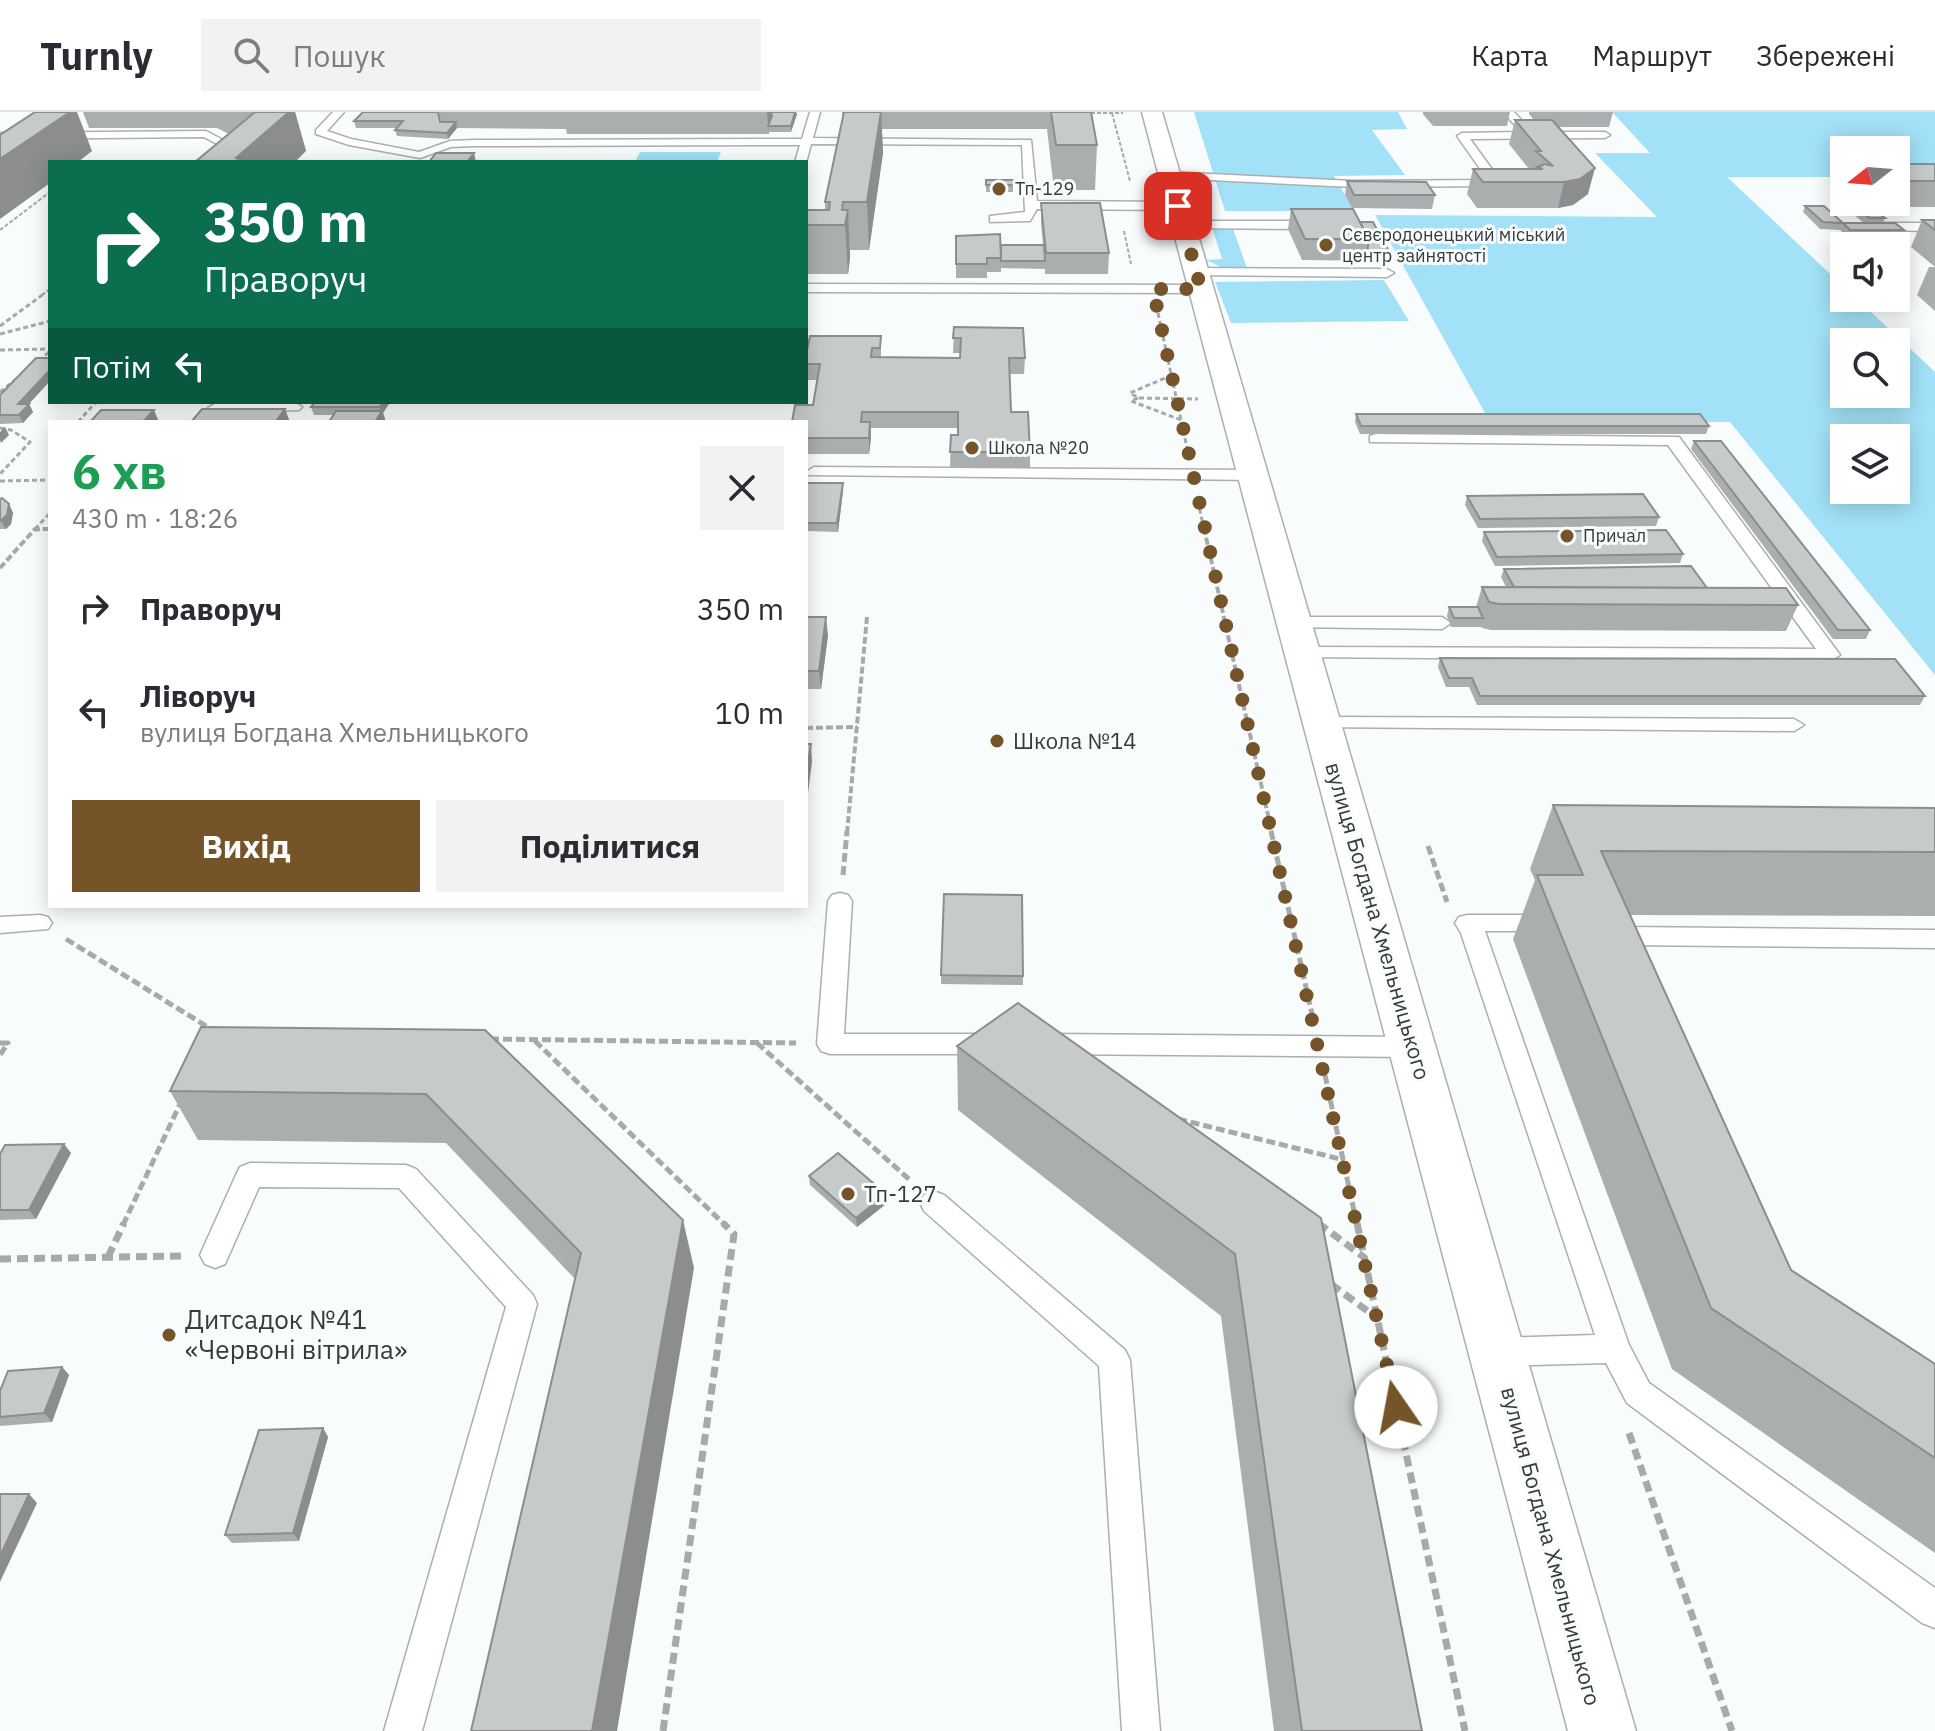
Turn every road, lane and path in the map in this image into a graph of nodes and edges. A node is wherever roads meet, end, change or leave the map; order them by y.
1 (339, 112) edge
2 (815, 112) edge
3 (1112, 112) edge
4 (1152, 112) edge
5 (1508, 112) edge
6 (1084, 113) edge
7 (1605, 135) dead end
8 (0, 136) edge
9 (41, 136) junction
10 (1530, 136) junction
11 (807, 142) junction
12 (21, 150) edge
13 (422, 159) edge
14 (240, 160) edge
15 (802, 160) edge
16 (48, 194) edge
17 (1167, 203) junction
18 (1031, 205) junction
19 (1118, 206) junction
20 (994, 219) dead end
21 (1332, 225) edge
22 (1848, 227) edge
23 (1935, 227) edge
24 (0, 230) edge
25 (1387, 273) dead end
26 (1199, 280) junction
27 (808, 288) edge
28 (1137, 289) junction
29 (1153, 289) junction
30 (48, 290) edge
31 (48, 322) edge
32 (0, 326) edge
33 (0, 334) edge
34 (0, 350) edge
35 (48, 350) edge
36 (48, 352) edge
37 (29, 369) edge
38 (1172, 375) junction
39 (20, 376) edge
40 (0, 392) edge
41 (1139, 398) junction
42 (1176, 398) junction
43 (1207, 399) dead end
44 (94, 404) edge
45 (294, 407) dead end
46 (215, 408) edge
47 (80, 420) edge
48 (1181, 420) junction
49 (0, 428) edge
50 (1376, 439) edge
51 (814, 472) dead end
52 (0, 474) edge
53 (1193, 475) junction
54 (1254, 475) junction
55 (48, 480) edge
56 (0, 481) edge
57 (48, 515) edge
58 (35, 529) junction
59 (48, 529) edge
60 (0, 568) edge
61 (867, 617) dead end
62 (1442, 623) dead end
63 (1299, 638) junction
64 (1323, 723) junction
65 (1794, 725) dead end
66 (857, 727) junction
67 (808, 728) edge
68 (840, 901) joint
69 (40, 923) joint
70 (1552, 923) edge
71 (1580, 923) edge
72 (0, 925) edge
73 (1935, 939) edge
74 (214, 1031) junction
75 (223, 1036) edge
76 (480, 1039) edge
77 (534, 1040) junction
78 (0, 1043) edge
79 (757, 1043) junction
80 (830, 1044) junction
81 (207, 1045) edge
82 (1319, 1047) junction
83 (1413, 1047) junction
84 (0, 1055) edge
85 (188, 1087) edge
86 (1166, 1111) edge
87 (1178, 1119) junction
88 (1203, 1137) edge
89 (1344, 1160) junction
90 (934, 1203) joint
91 (1316, 1221) edge
92 (215, 1255) joint
93 (108, 1257) junction
94 (0, 1259) edge
95 (1366, 1259) junction
96 (1328, 1282) edge
97 (1377, 1318) junction
98 (1615, 1349) junction
99 (1497, 1352) junction
100 (1661, 1527) dead end
101 (1935, 1610) edge
102 (403, 1731) edge
103 (663, 1731) edge
104 (1141, 1731) edge
105 (1465, 1731) edge
106 (1602, 1731) edge
107 (1732, 1731) edge

1 - 13 lane
2 - 11 lane
3 - 4 path
3 - 6 path
3 - 17 path
4 - 17 street, вулиця Богдана Хмельницького
5 - 10 lane
7 - 10 lane
8 - 9 lane
9 - 12 lane
9 - 14 lane
10 - 17 lane
11 - 13 lane
11 - 15 lane
11 - 18 lane
16 - 24 path
17 - 19 lane
17 - 21 lane
17 - 26 street, вулиця Богдана Хмельницького
18 - 19 lane
18 - 20 lane
19 - 28 path
22 - 23 lane
25 - 26 lane
26 - 29 lane
26 - 54 street, вулиця Богдана Хмельницького
27 - 28 lane
28 - 29 lane
29 - 38 path
30 - 32 path
31 - 33 path
34 - 35 path
36 - 37 path
38 - 41 path
38 - 42 path
39 - 40 path
41 - 42 path
41 - 48 path
42 - 43 path
42 - 48 path
44 - 47 path
45 - 46 lane
48 - 53 path
49 - 52 path
50 - 63 lane
51 - 53 lane
53 - 54 lane
53 - 82 path
54 - 63 street, вулиця Богдана Хмельницького
55 - 56 path
57 - 58 path
58 - 59 path
58 - 60 path
61 - 66 path
62 - 63 lane
63 - 64 street, вулиця Богдана Хмельницького
64 - 65 lane
64 - 83 street, вулиця Богдана Хмельницького
66 - 67 path
66 - 68 path
68 - 80 lane
69 - 72 lane
69 - 74 path
70 - 98 lane
71 - 73 lane
74 - 75 path
74 - 81 path
76 - 77 path
77 - 79 path
77 - 103 path
78 - 84 path
79 - 80 path
79 - 90 path
80 - 82 lane
82 - 83 lane
82 - 89 path
83 - 99 street, вулиця Богдана Хмельницького
85 - 93 path
86 - 87 path
87 - 88 path
87 - 89 path
89 - 95 path
90 - 104 lane
91 - 95 path
92 - 93 path
92 - 102 lane
93 - 94 path
95 - 97 path
96 - 97 path
97 - 105 path
98 - 99 lane
98 - 101 lane
99 - 106 street, вулиця Богдана Хмельницького
100 - 107 path

